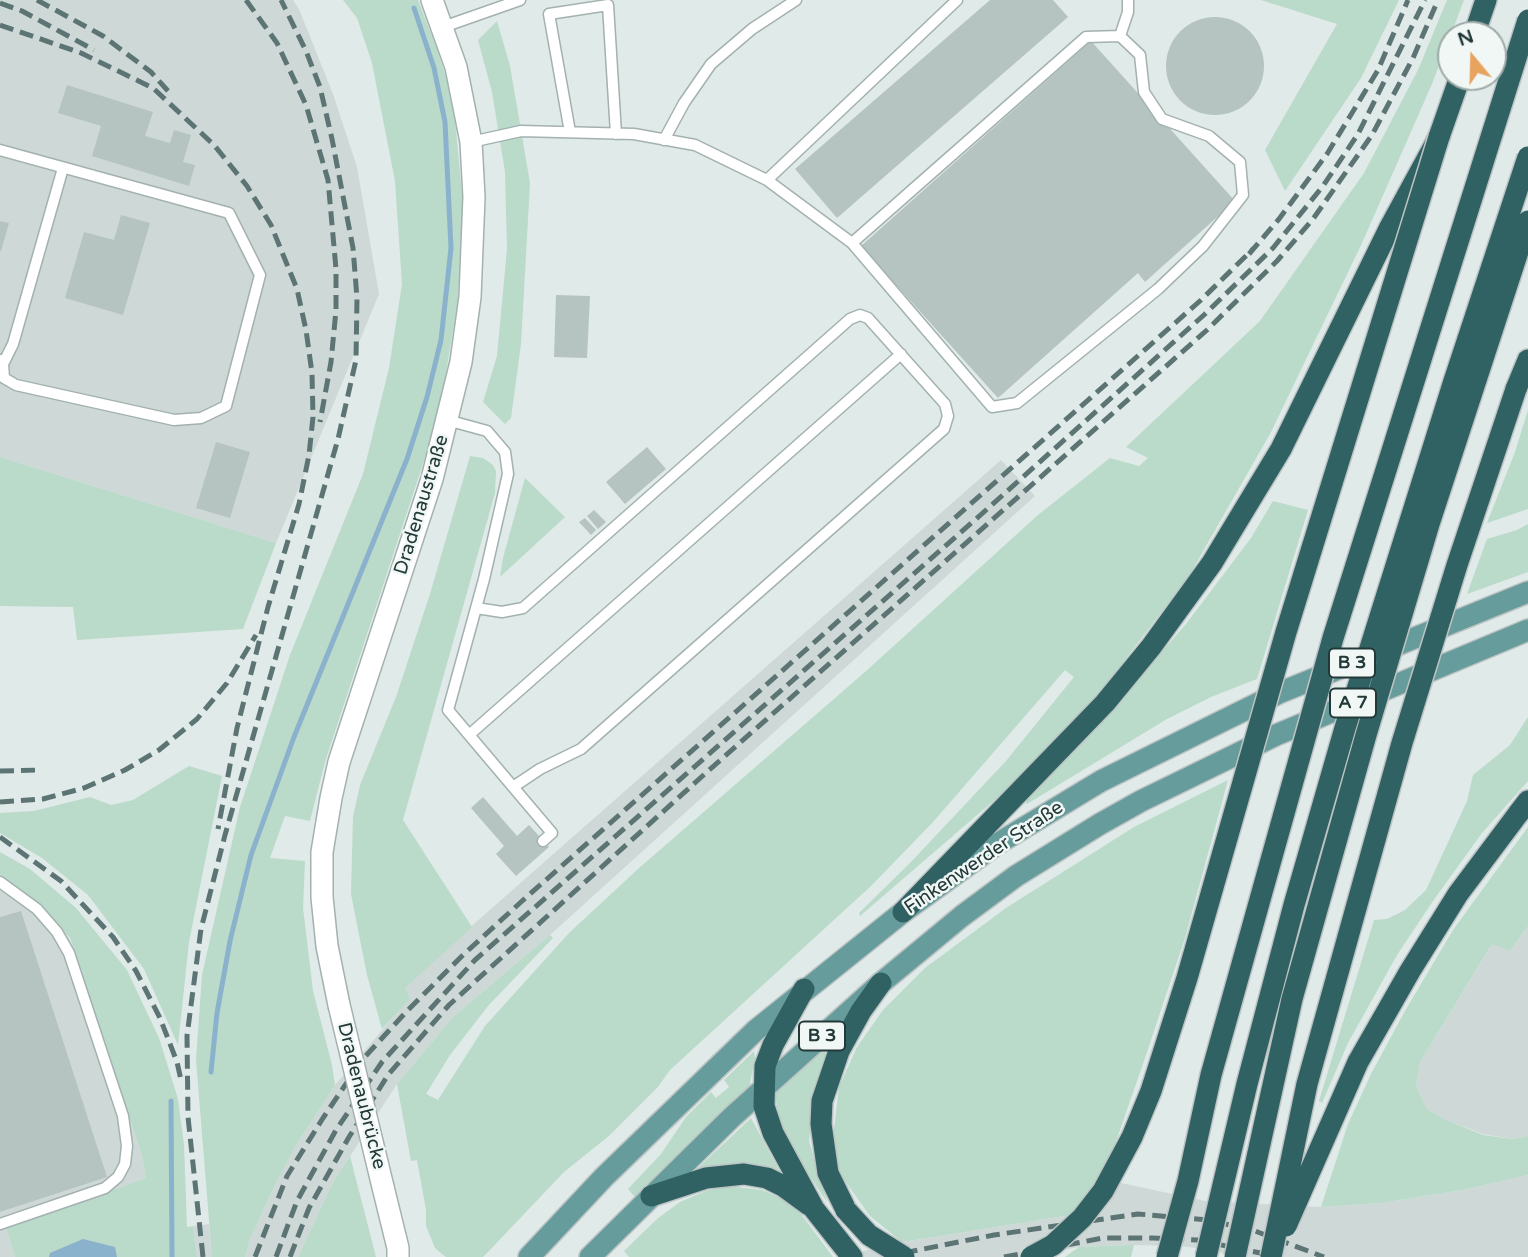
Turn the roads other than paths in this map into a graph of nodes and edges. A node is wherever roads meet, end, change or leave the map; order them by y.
1 (432, 0) edge
2 (520, 0) edge
3 (796, 0) edge
4 (957, 0) edge
5 (1128, 0) edge
6 (1486, 0) edge
7 (1528, 20) edge
8 (1479, 21) edge
9 (443, 27) junction
10 (1120, 36) junction
11 (1455, 91) edge
12 (570, 132) junction
13 (617, 134) junction
14 (1439, 137) junction
15 (664, 139) junction
16 (471, 142) junction
17 (0, 150) edge
18 (1528, 157) edge
19 (62, 168) junction
20 (767, 180) junction
21 (1528, 221) edge
22 (852, 243) junction
23 (901, 354) junction
24 (1528, 360) edge
25 (2, 362) edge
26 (447, 420) junction
27 (1528, 592) edge
28 (476, 608) junction
29 (1528, 629) edge
30 (469, 735) junction
31 (513, 787) junction
32 (1523, 807) edge
33 (543, 841) dead end
34 (0, 882) edge
35 (903, 912) junction
36 (881, 983) junction
37 (804, 989) junction
38 (340, 1005) joint
39 (764, 1090) junction
40 (651, 1196) junction
41 (814, 1209) junction
42 (0, 1224) edge
43 (401, 1254) edge
44 (529, 1256) edge
45 (590, 1257) edge
46 (852, 1257) edge
47 (904, 1257) edge
48 (1031, 1257) edge
49 (1167, 1257) edge
50 (1206, 1257) edge
51 (1235, 1257) edge
52 (1272, 1257) edge

1 - 9 street, Dradenaustraße
2 - 9 lane
3 - 15 lane
4 - 20 lane
5 - 10 lane
6 - 8 highway
7 - 49 highway, A 7, bridge
9 - 16 street, Dradenaustraße
10 - 22 lane
10 - 22 lane
11 - 14 highway
12 - 13 lane
12 - 13 lane
12 - 16 lane
13 - 15 lane
14 - 35 highway, bridge
14 - 48 highway, bridge
15 - 20 lane
16 - 26 street, Dradenaustraße
17 - 19 lane
18 - 50 highway, A 7, bridge
19 - 25 lane
19 - 25 lane
20 - 22 lane
21 - 51 highway, A 7, bridge
23 - 28 lane
23 - 30 lane
23 - 31 lane
24 - 52 highway, bridge
26 - 28 lane
26 - 38 street, Dradenaustraße
27 - 35 main road, Finkenwerder Straße / B 3
28 - 30 lane
29 - 36 main road, Finkenwerder Straße / B 3
30 - 31 lane
31 - 33 lane
32 - 52 highway, bridge
34 - 42 lane
35 - 37 main road, Finkenwerder Straße / B 3
36 - 39 main road, Finkenwerder Straße / B 3
36 - 47 highway, bridge
37 - 39 highway
37 - 44 main road, Finkenwerder Straße / B 3
38 - 43 street, Dradenaubrücke, bridge
39 - 40 main road, Finkenwerder Straße / B 3
39 - 41 highway
40 - 41 highway
40 - 45 main road, Finkenwerder Straße / B 3
41 - 46 highway

